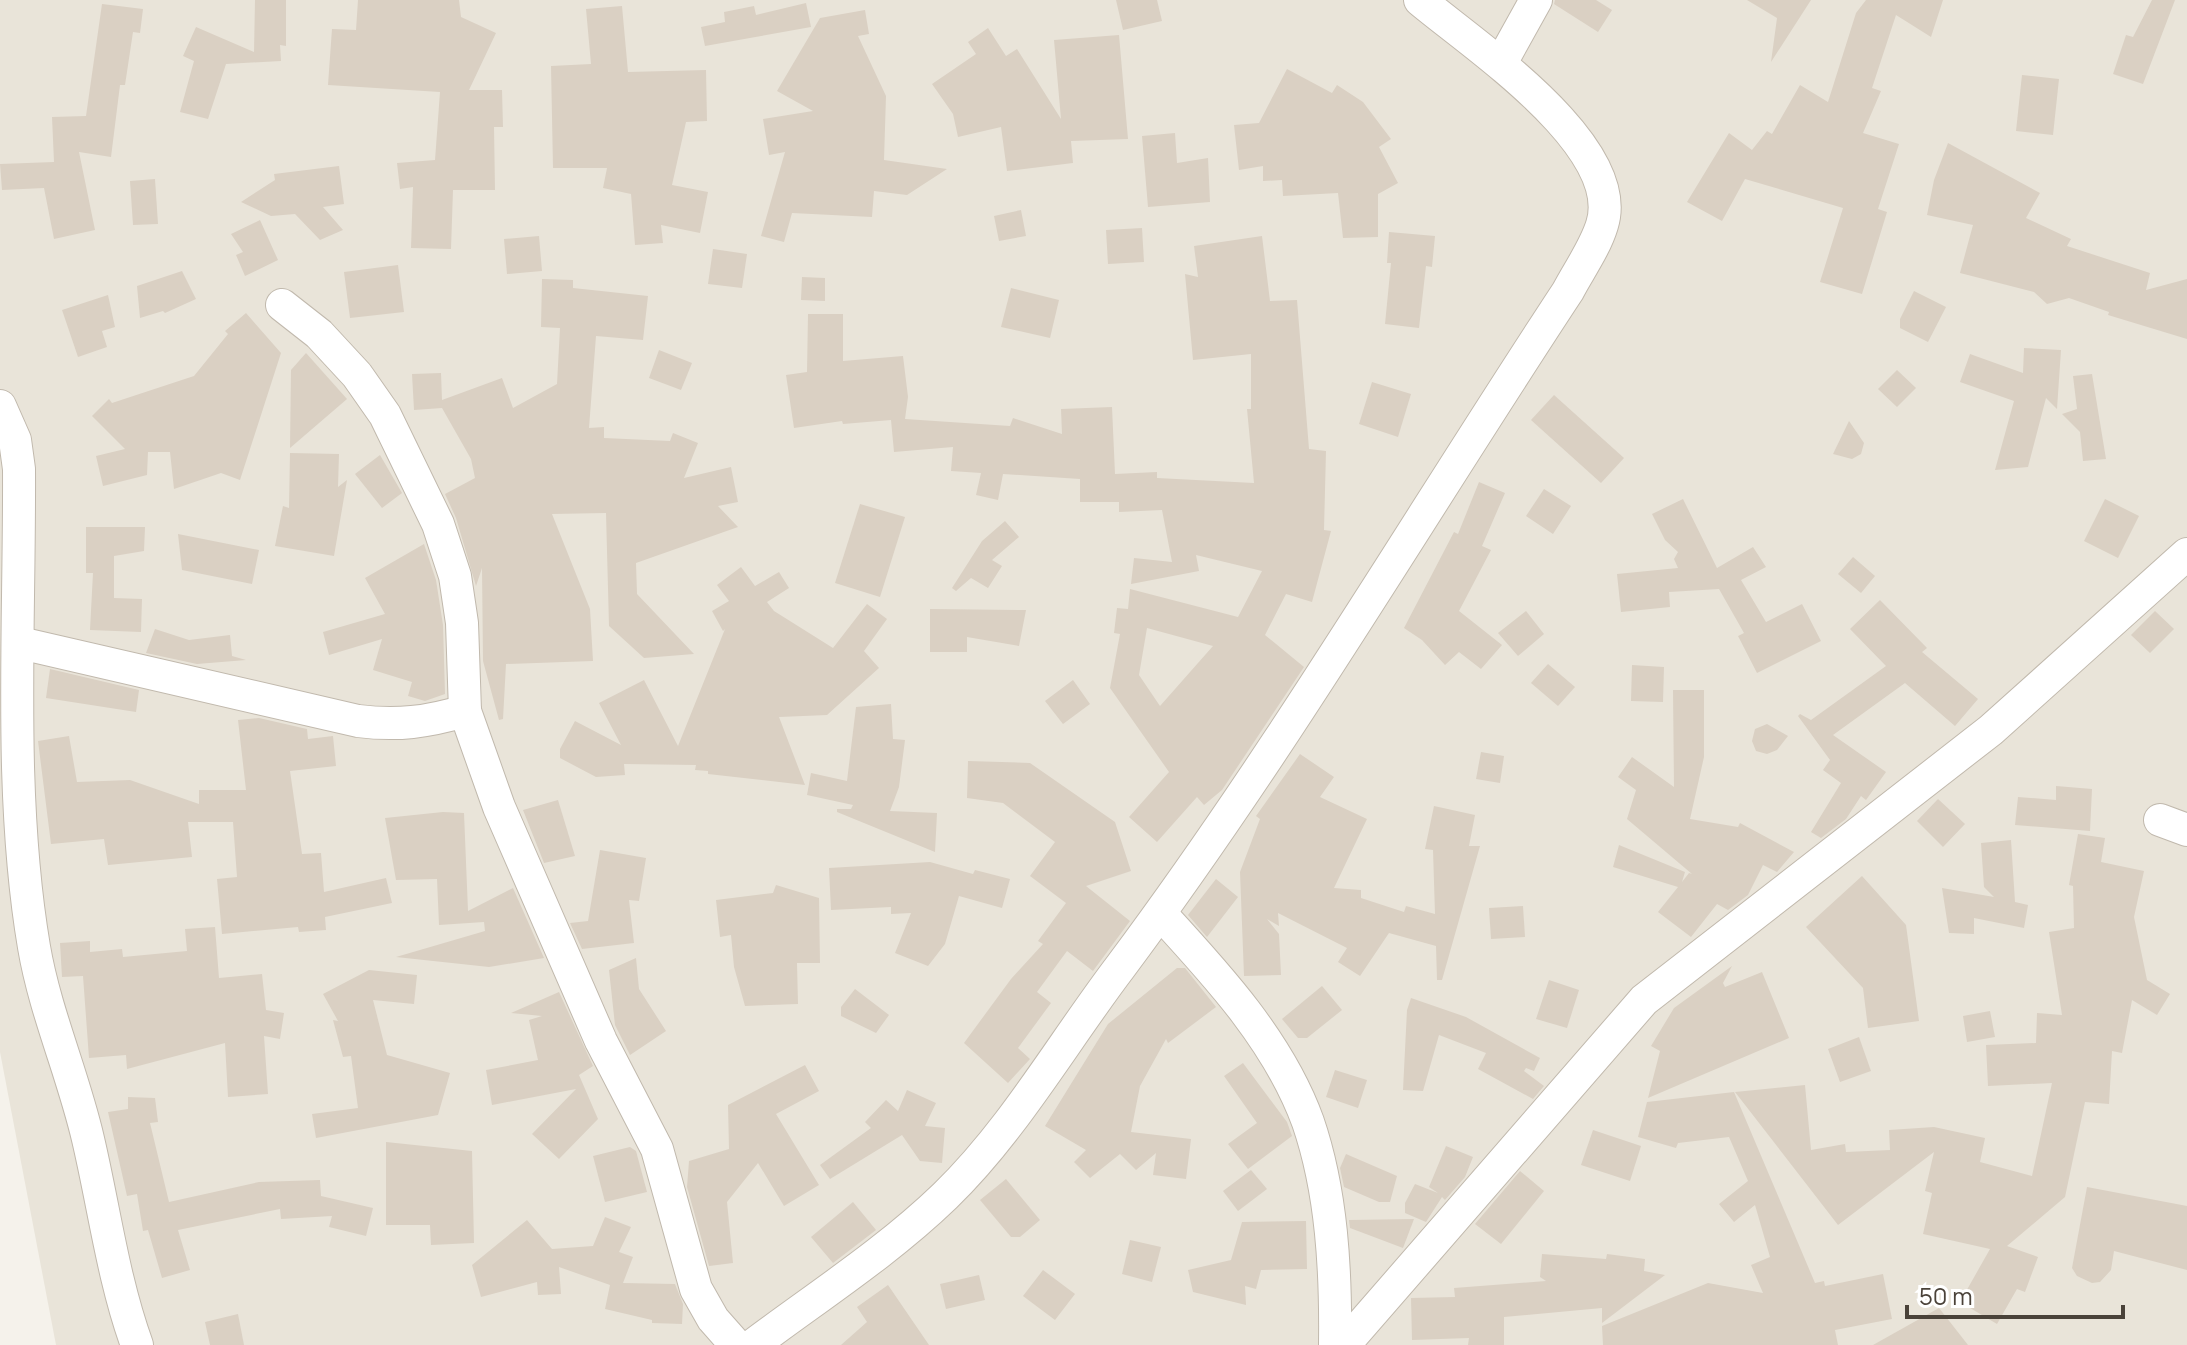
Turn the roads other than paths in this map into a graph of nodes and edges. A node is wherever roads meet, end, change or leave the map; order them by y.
1 (1420, 0) edge
2 (1536, 0) edge
3 (1501, 63) junction
4 (282, 305) dead end
5 (0, 406) edge
6 (2187, 554) edge
7 (20, 643) junction
8 (465, 711) junction
9 (1161, 914) junction
10 (137, 1345) edge
11 (736, 1345) edge
12 (753, 1345) edge
13 (1335, 1345) edge
14 (1344, 1345) edge

1 - 3 street
2 - 3 street
3 - 9 street
4 - 8 street
5 - 7 street
6 - 14 street
7 - 8 street
7 - 10 street
8 - 11 street
9 - 12 street
9 - 13 street

